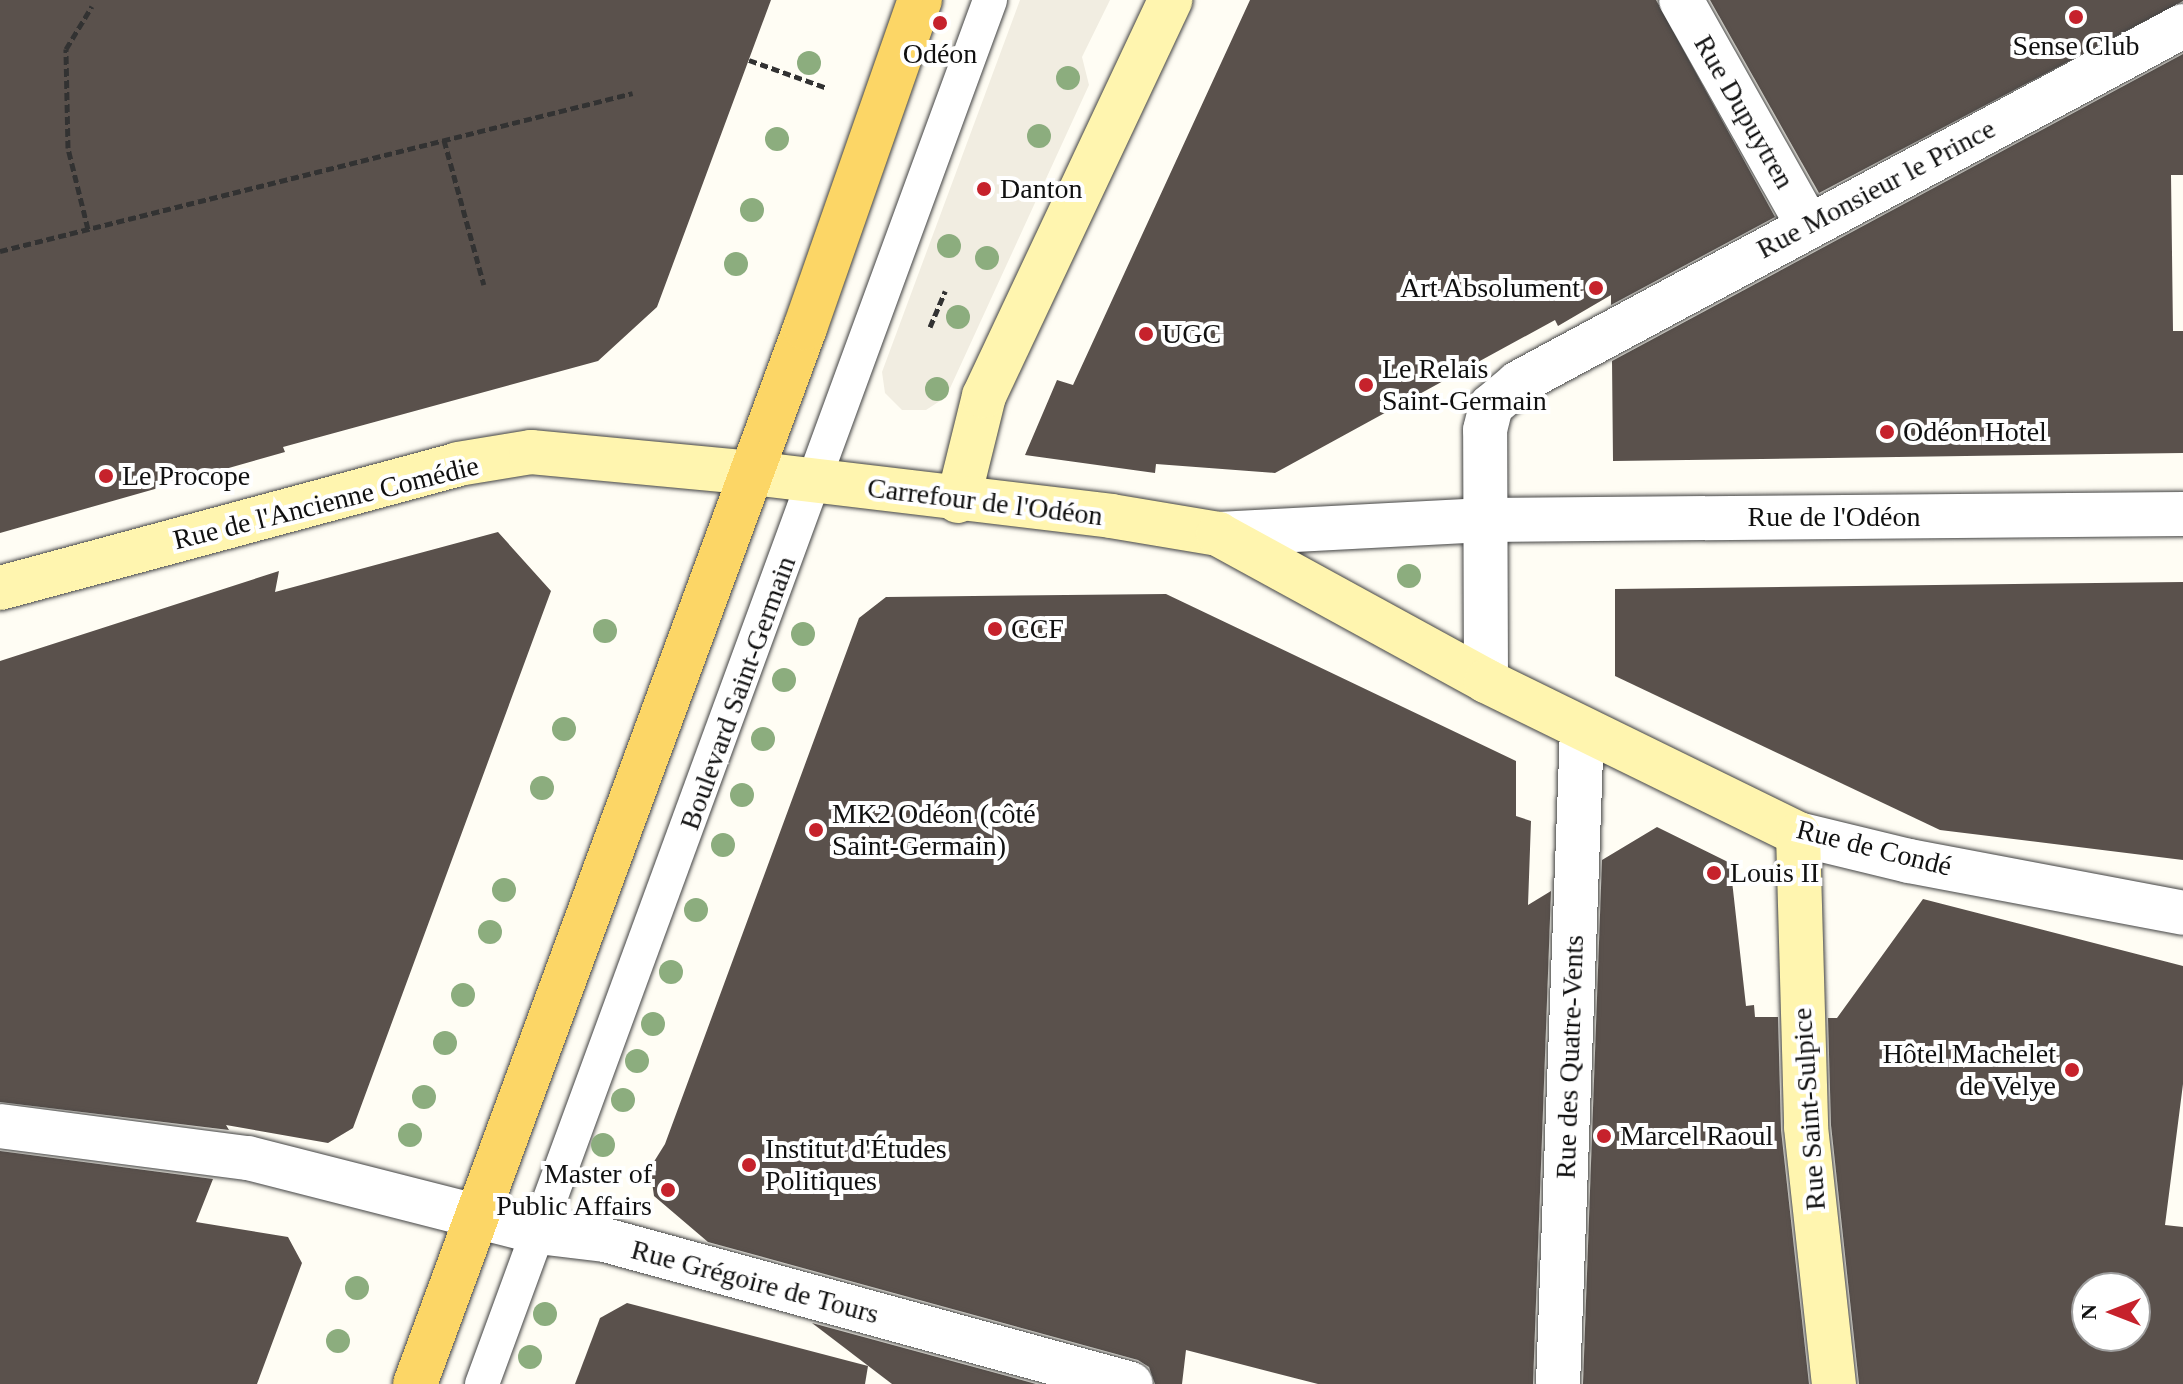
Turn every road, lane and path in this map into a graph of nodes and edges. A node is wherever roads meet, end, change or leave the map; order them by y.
1 (920, 0) edge
2 (990, 0) edge
3 (1170, 0) edge
4 (1681, 0) edge
5 (92, 6) dead end
6 (2183, 26) edge
7 (749, 60) dead end
8 (633, 93) dead end
9 (882, 107) junction
10 (444, 140) junction
11 (1808, 225) junction
12 (88, 229) junction
13 (0, 251) edge
14 (484, 285) dead end
15 (945, 291) dead end
16 (926, 338) dead end
17 (752, 473) junction
18 (812, 480) junction
19 (958, 501) junction
20 (2183, 514) edge
21 (1485, 520) junction
22 (1218, 534) junction
23 (0, 588) edge
24 (1486, 681) junction
25 (1582, 731) junction
26 (1798, 834) junction
27 (2183, 913) edge
28 (0, 1126) edge
29 (475, 1216) junction
30 (538, 1232) junction
31 (415, 1384) edge
32 (482, 1384) edge
33 (1131, 1384) edge
34 (1558, 1384) edge
35 (1834, 1384) edge

1 - 9 main road
2 - 18 lane, Boulevard Saint-Germain
3 - 19 street
4 - 11 street, Rue Dupuytren
5 - 12 path
6 - 11 street, Rue Monsieur le Prince
7 - 9 path
8 - 10 path
9 - 17 main road
10 - 12 path
10 - 14 path
11 - 21 street, Rue Monsieur le Prince
12 - 13 path
15 - 16 path
17 - 18 street, Carrefour de l'Odéon
17 - 23 street, Rue de l'Ancienne Comédie
17 - 29 main road
18 - 19 street, Carrefour de l'Odéon
18 - 30 lane, Boulevard Saint-Germain
19 - 22 street, Carrefour de l'Odéon
20 - 21 street, Rue de l'Odéon
21 - 22 street, Carrefour de l'Odéon
21 - 24 street
22 - 24 street, Carrefour de l'Odéon
24 - 25 street, Carrefour de l'Odéon
25 - 26 street, Rue de Condé
25 - 34 street, Rue des Quatre-Vents
26 - 27 street, Rue de Condé
26 - 35 street, Rue Saint-Sulpice
28 - 29 street, Rue Grégoire de Tours
29 - 30 street, Rue Grégoire de Tours
29 - 31 main road
30 - 32 lane, Boulevard Saint-Germain
30 - 33 street, Rue Grégoire de Tours

